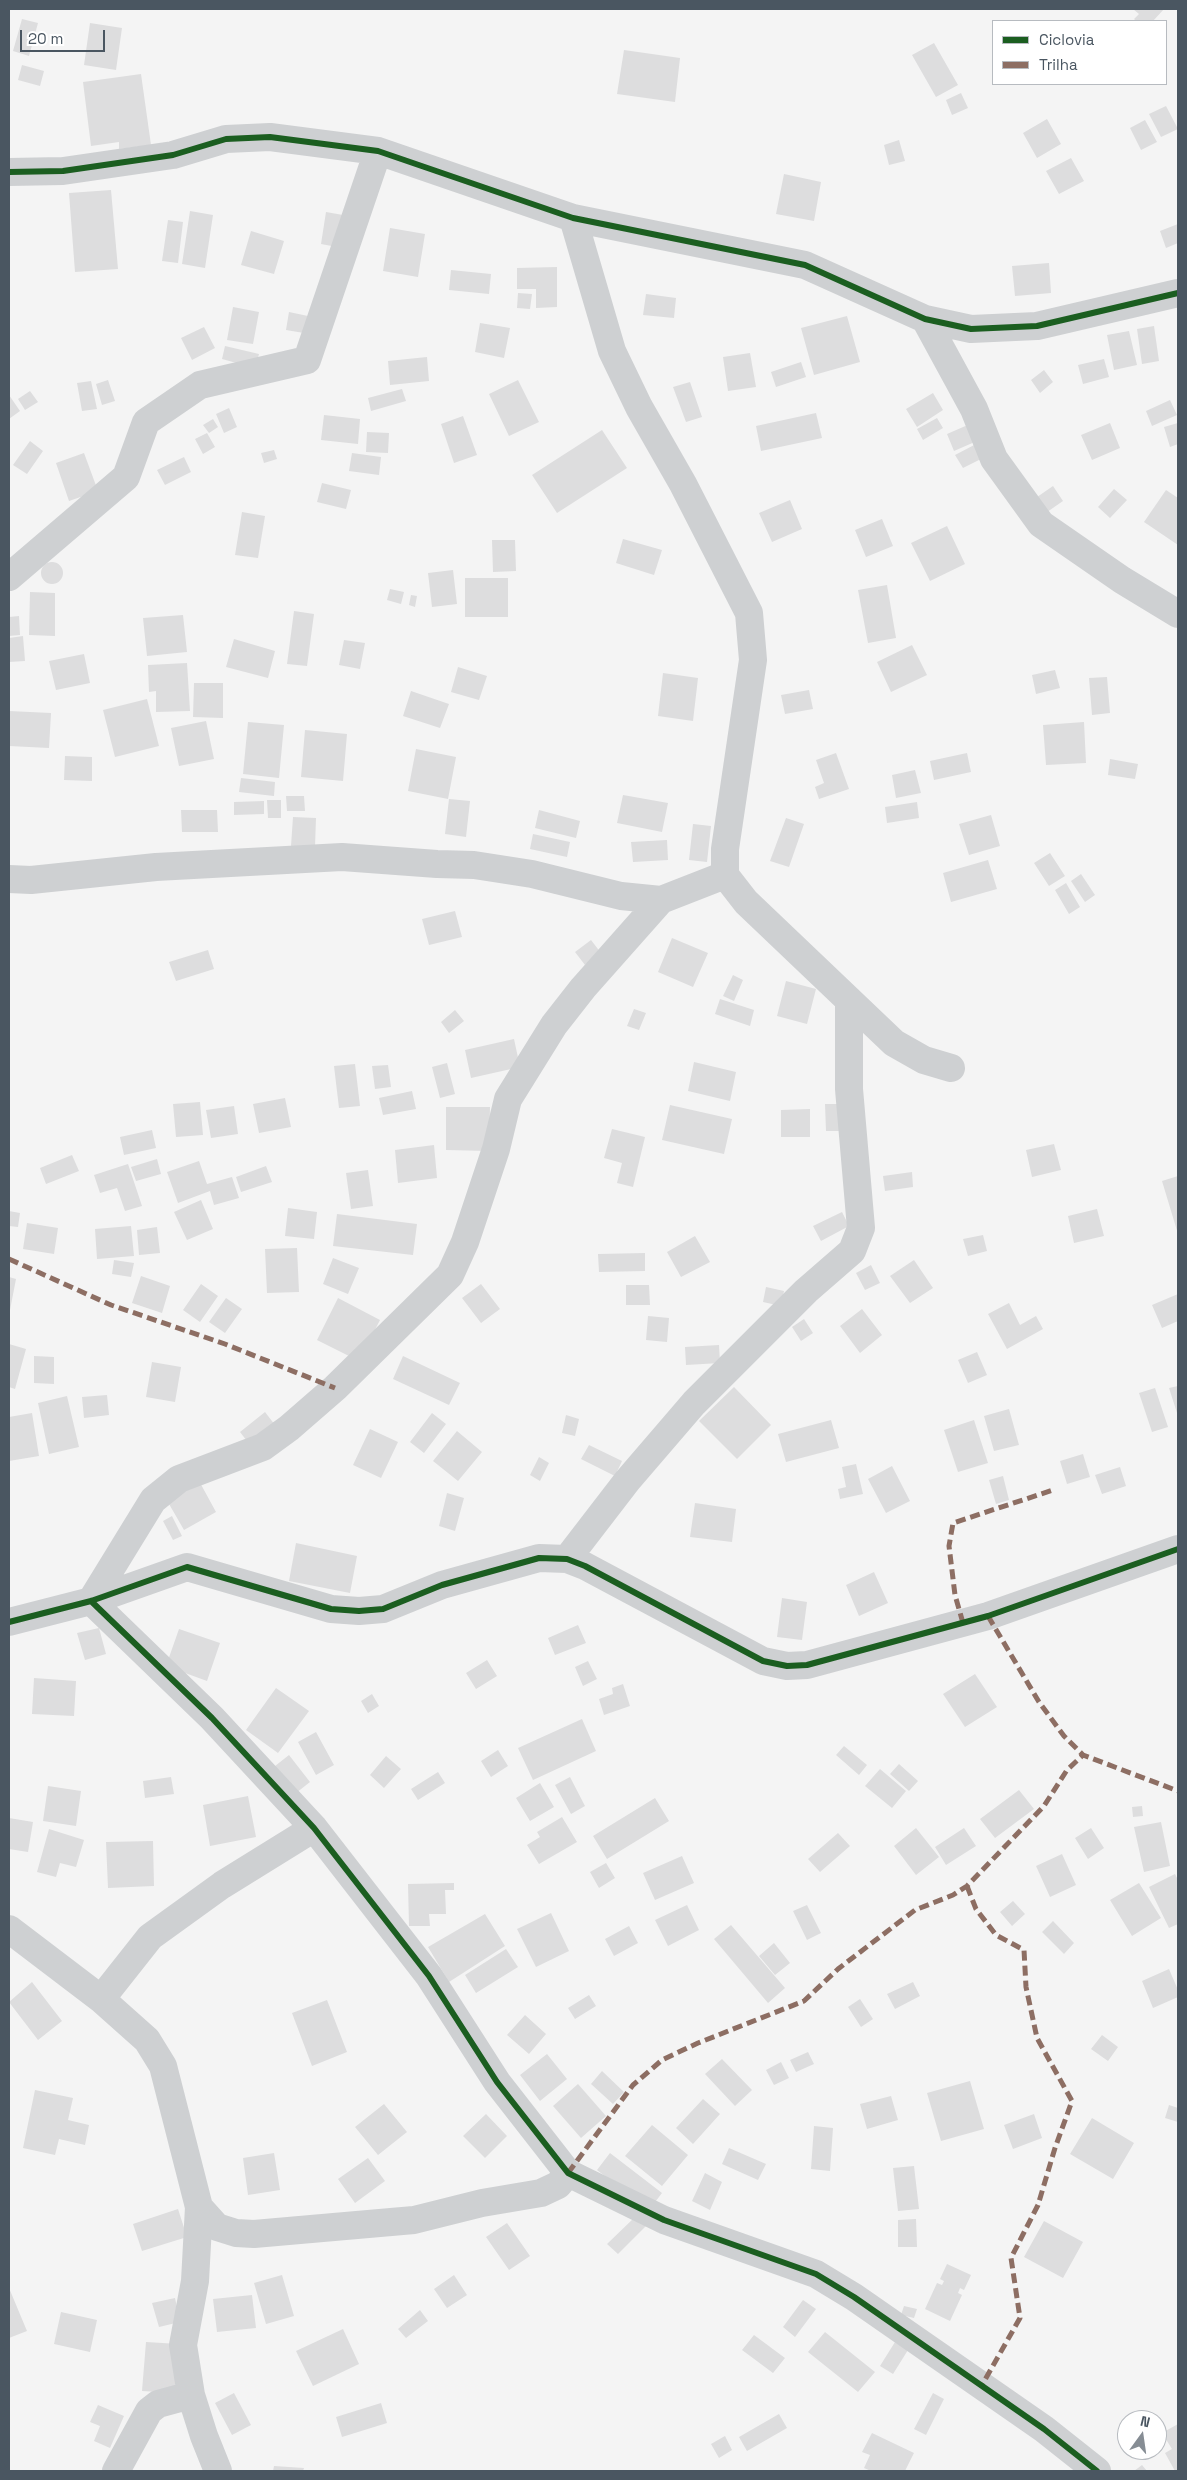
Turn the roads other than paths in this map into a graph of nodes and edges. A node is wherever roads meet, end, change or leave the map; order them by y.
1 (378, 152) junction
2 (9, 172) edge
3 (573, 218) junction
4 (1178, 293) edge
5 (925, 319) junction
6 (9, 577) edge
7 (1178, 614) edge
8 (725, 875) junction
9 (9, 879) edge
10 (661, 900) junction
11 (849, 1000) junction
12 (951, 1068) dead end
13 (1178, 1549) edge
14 (568, 1559) junction
15 (91, 1601) junction
16 (9, 1622) edge
17 (314, 1828) junction
18 (9, 1929) edge
19 (101, 1999) junction
20 (568, 2173) junction
21 (199, 2207) junction
22 (191, 2395) junction
23 (116, 2471) edge
24 (218, 2471) edge
25 (1097, 2471) edge

1 - 2 street
1 - 3 street
1 - 6 street
3 - 5 street
3 - 8 street
4 - 5 street
5 - 7 street
8 - 10 street
8 - 11 street
9 - 10 street
10 - 15 street
11 - 12 street
11 - 14 street
13 - 14 street
14 - 15 street
15 - 16 street
15 - 17 street
17 - 19 street
17 - 20 street
18 - 19 street
19 - 21 street
20 - 21 street
20 - 25 street
21 - 22 street
22 - 23 street
22 - 24 street

